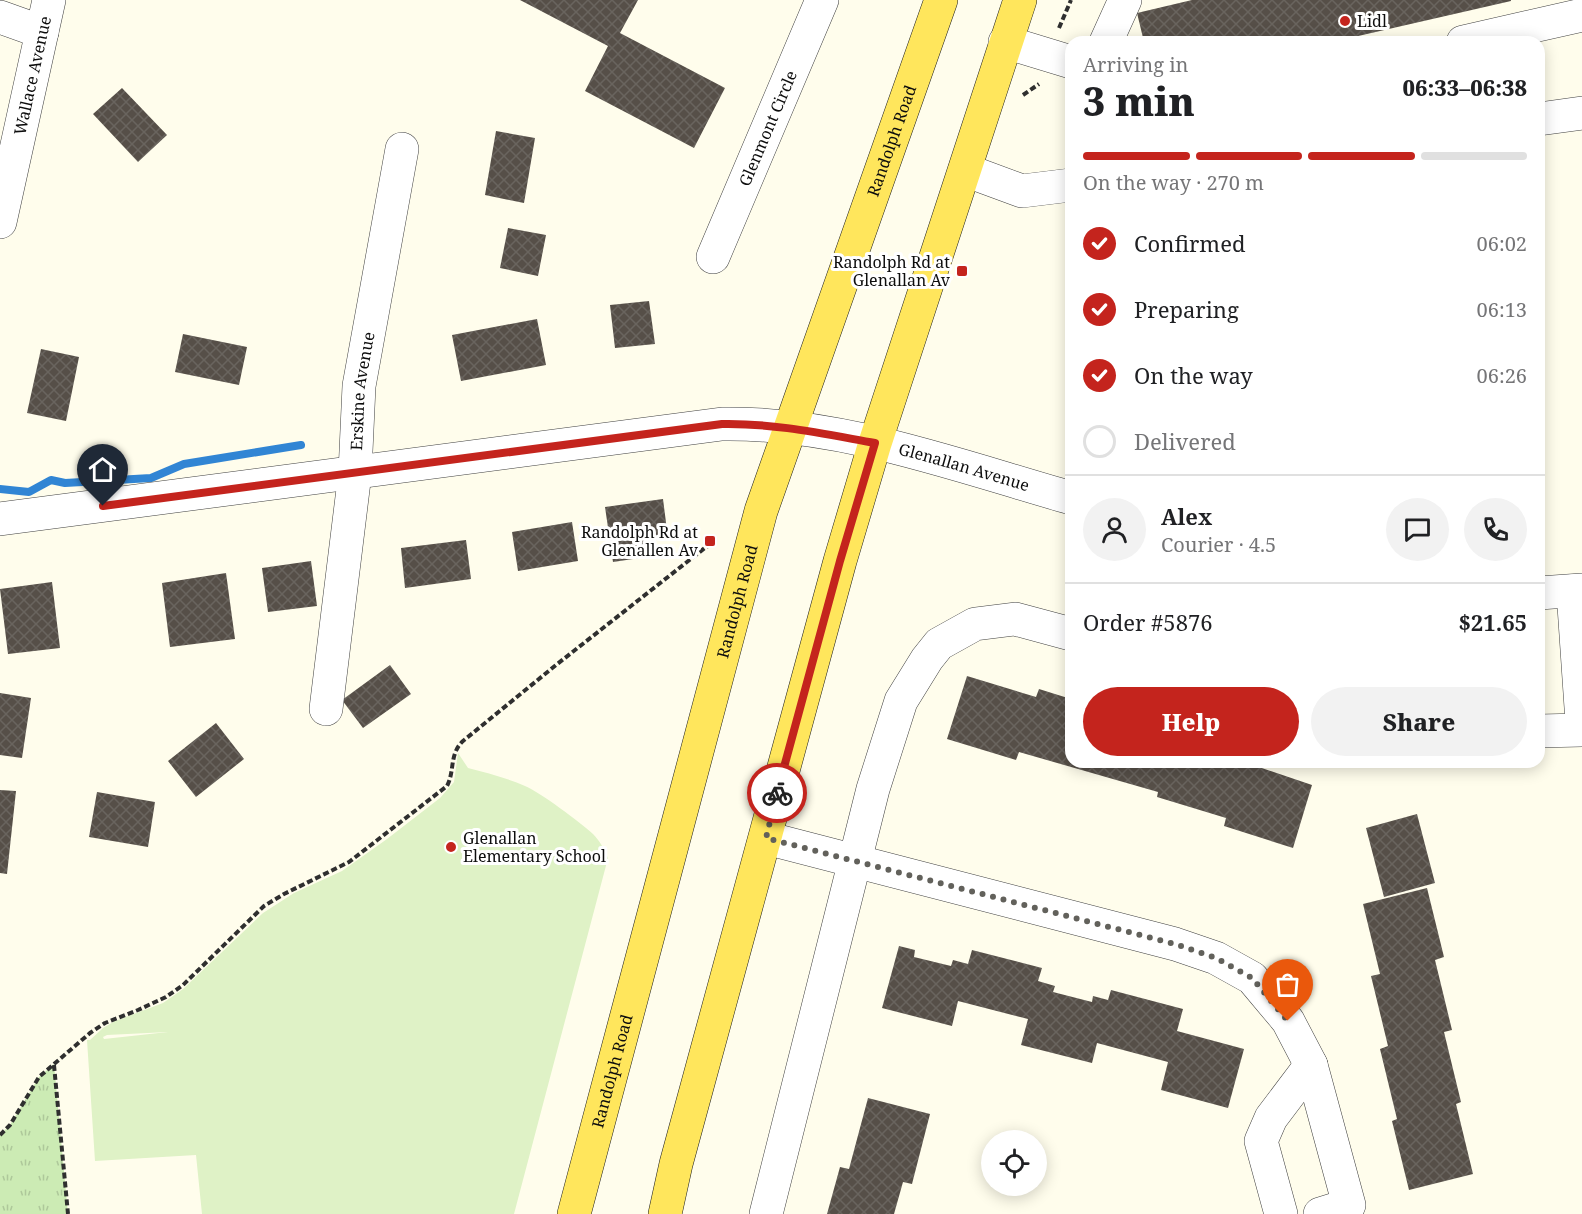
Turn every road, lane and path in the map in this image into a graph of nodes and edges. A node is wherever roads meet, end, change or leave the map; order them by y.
1 (49, 0) edge
2 (822, 0) edge
3 (941, 0) edge
4 (1020, 0) edge
5 (1125, 0) edge
6 (1582, 15) edge
7 (0, 17) edge
8 (42, 32) junction
9 (1109, 36) edge
10 (1490, 36) edge
11 (1005, 42) junction
12 (1065, 60) edge
13 (1582, 113) edge
14 (1545, 119) edge
15 (402, 149) dead end
16 (965, 170) junction
17 (1065, 186) edge
18 (0, 222) edge
19 (713, 257) dead end
20 (790, 427) junction
21 (875, 443) junction
22 (355, 473) junction
23 (1065, 496) edge
24 (0, 519) edge
25 (711, 545) dead end
26 (1577, 590) edge
27 (1545, 592) edge
28 (1065, 632) edge
29 (326, 709) dead end
30 (1582, 722) edge
31 (1582, 730) edge
32 (1545, 731) edge
33 (766, 838) junction
34 (855, 860) junction
35 (54, 1064) junction
36 (1311, 1065) junction
37 (0, 1135) edge
38 (68, 1214) edge
39 (574, 1214) edge
40 (665, 1214) edge
41 (766, 1214) edge
42 (1281, 1214) edge
43 (1320, 1214) edge

1 - 8 street, Wallace Avenue
2 - 19 street, Glenmont Circle
3 - 20 main road, Randolph Road
4 - 11 main road
5 - 9 street
6 - 10 street
7 - 8 street
8 - 18 street, Wallace Avenue
11 - 12 street
11 - 16 main road
13 - 14 street
15 - 22 street, Erskine Avenue
16 - 17 street
16 - 21 main road
20 - 21 street, Glenallan Avenue
20 - 22 street, Glenallan Avenue
20 - 39 main road, Randolph Road
21 - 23 street, Glenallan Avenue
21 - 33 main road
22 - 24 street, Glenallan Avenue
22 - 29 street, Erskine Avenue
25 - 35 path
26 - 27 street
26 - 30 street
28 - 34 street
31 - 32 street
33 - 34 street
33 - 40 main road
34 - 36 street
34 - 41 street
35 - 37 path
35 - 38 path
36 - 42 street
36 - 43 street

